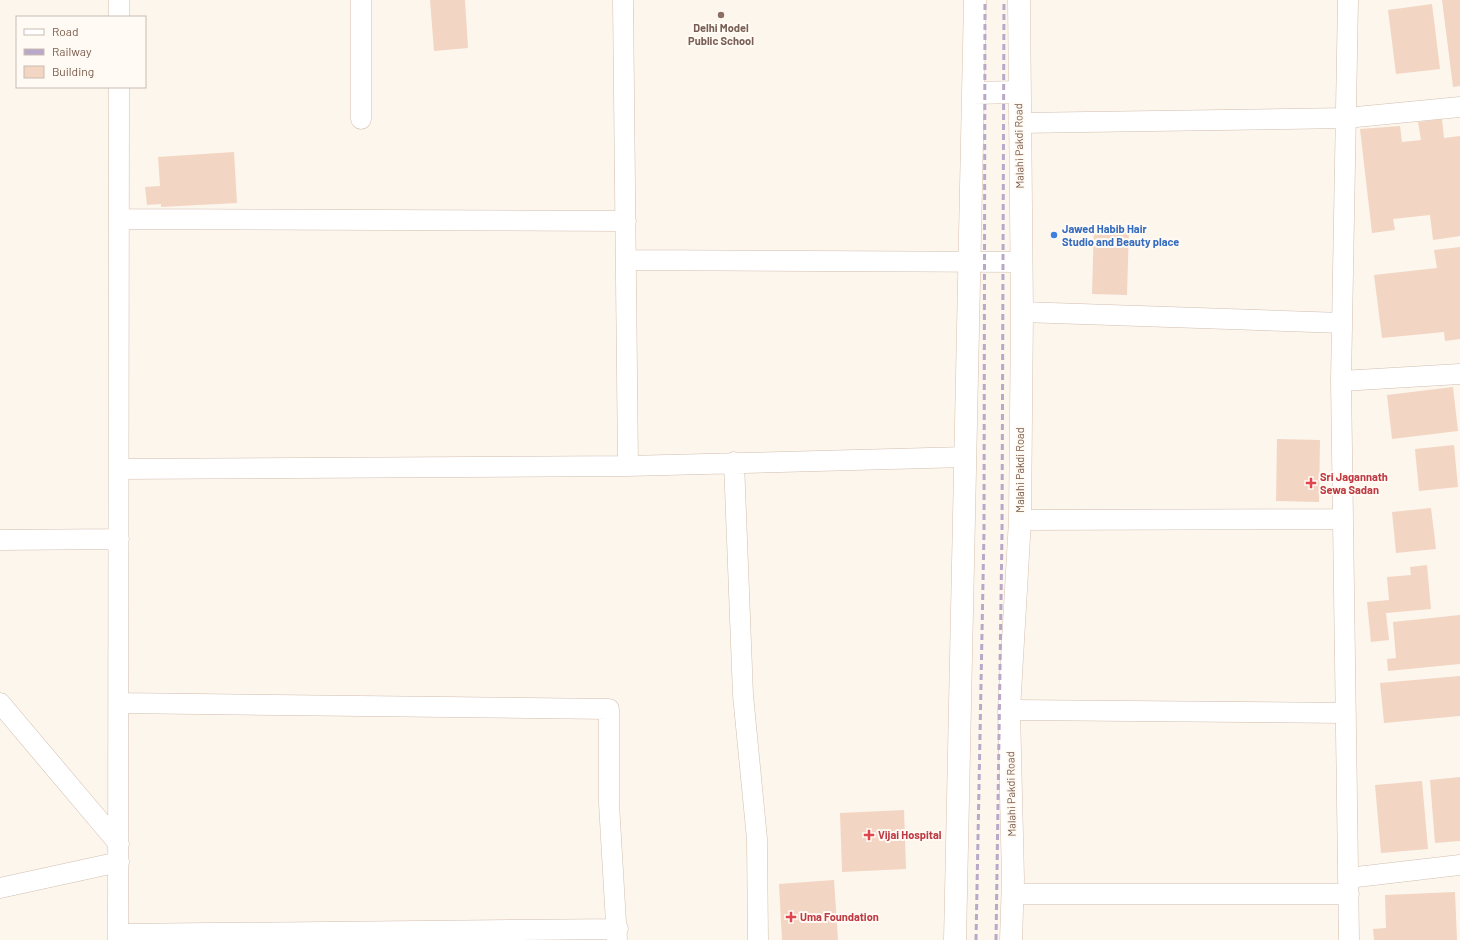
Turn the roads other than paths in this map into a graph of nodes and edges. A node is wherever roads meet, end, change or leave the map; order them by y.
1 (118, 0) edge
2 (361, 0) edge
3 (623, 0) edge
4 (975, 0) edge
5 (1019, 0) edge
6 (1348, 0) edge
7 (118, 16) edge
8 (119, 88) edge
9 (1019, 92) junction
10 (973, 94) junction
11 (1460, 107) edge
12 (1346, 118) junction
13 (361, 119) dead end
14 (1019, 123) junction
15 (119, 219) junction
16 (626, 221) junction
17 (627, 260) junction
18 (970, 261) junction
19 (1021, 262) junction
20 (1022, 312) junction
21 (1342, 323) junction
22 (1460, 374) edge
23 (1341, 381) junction
24 (966, 457) junction
25 (734, 462) junction
26 (628, 466) junction
27 (119, 469) junction
28 (1343, 519) junction
29 (1020, 520) junction
30 (119, 539) junction
31 (0, 540) edge
32 (0, 703) edge
33 (119, 704) junction
34 (1009, 710) junction
35 (1346, 713) junction
36 (119, 853) junction
37 (1460, 865) edge
38 (1348, 886) junction
39 (0, 888) edge
40 (1013, 894) junction
41 (617, 934) edge
42 (322, 936) edge
43 (118, 937) edge
44 (758, 940) edge
45 (955, 940) edge
46 (1011, 940) edge
47 (1349, 940) edge

1 - 7 street
2 - 13 street
3 - 16 street
4 - 10 main road
5 - 9 main road, Malahi Pakdi Road
6 - 12 street
8 - 15 street
9 - 10 main road
9 - 14 main road, Malahi Pakdi Road
10 - 18 main road
11 - 12 street
12 - 14 street
12 - 21 street
14 - 19 main road, Malahi Pakdi Road
15 - 16 street
15 - 27 street
16 - 17 street
17 - 18 street
17 - 26 street
18 - 19 street
18 - 24 main road
19 - 20 main road, Malahi Pakdi Road
20 - 21 street
20 - 29 main road, Malahi Pakdi Road
21 - 23 street
22 - 23 street
23 - 28 street
24 - 25 street
24 - 45 main road
25 - 26 street
25 - 44 street
26 - 27 street
27 - 30 street
28 - 29 street
28 - 35 street
29 - 34 main road, Malahi Pakdi Road
30 - 31 street
30 - 33 street
32 - 36 street
33 - 36 street
33 - 41 street
34 - 35 street
34 - 40 main road, Malahi Pakdi Road
35 - 38 street
36 - 39 street
36 - 43 street
37 - 38 street
38 - 40 street
38 - 47 street
40 - 46 main road, Malahi Pakdi Road
41 - 42 street
42 - 43 street

